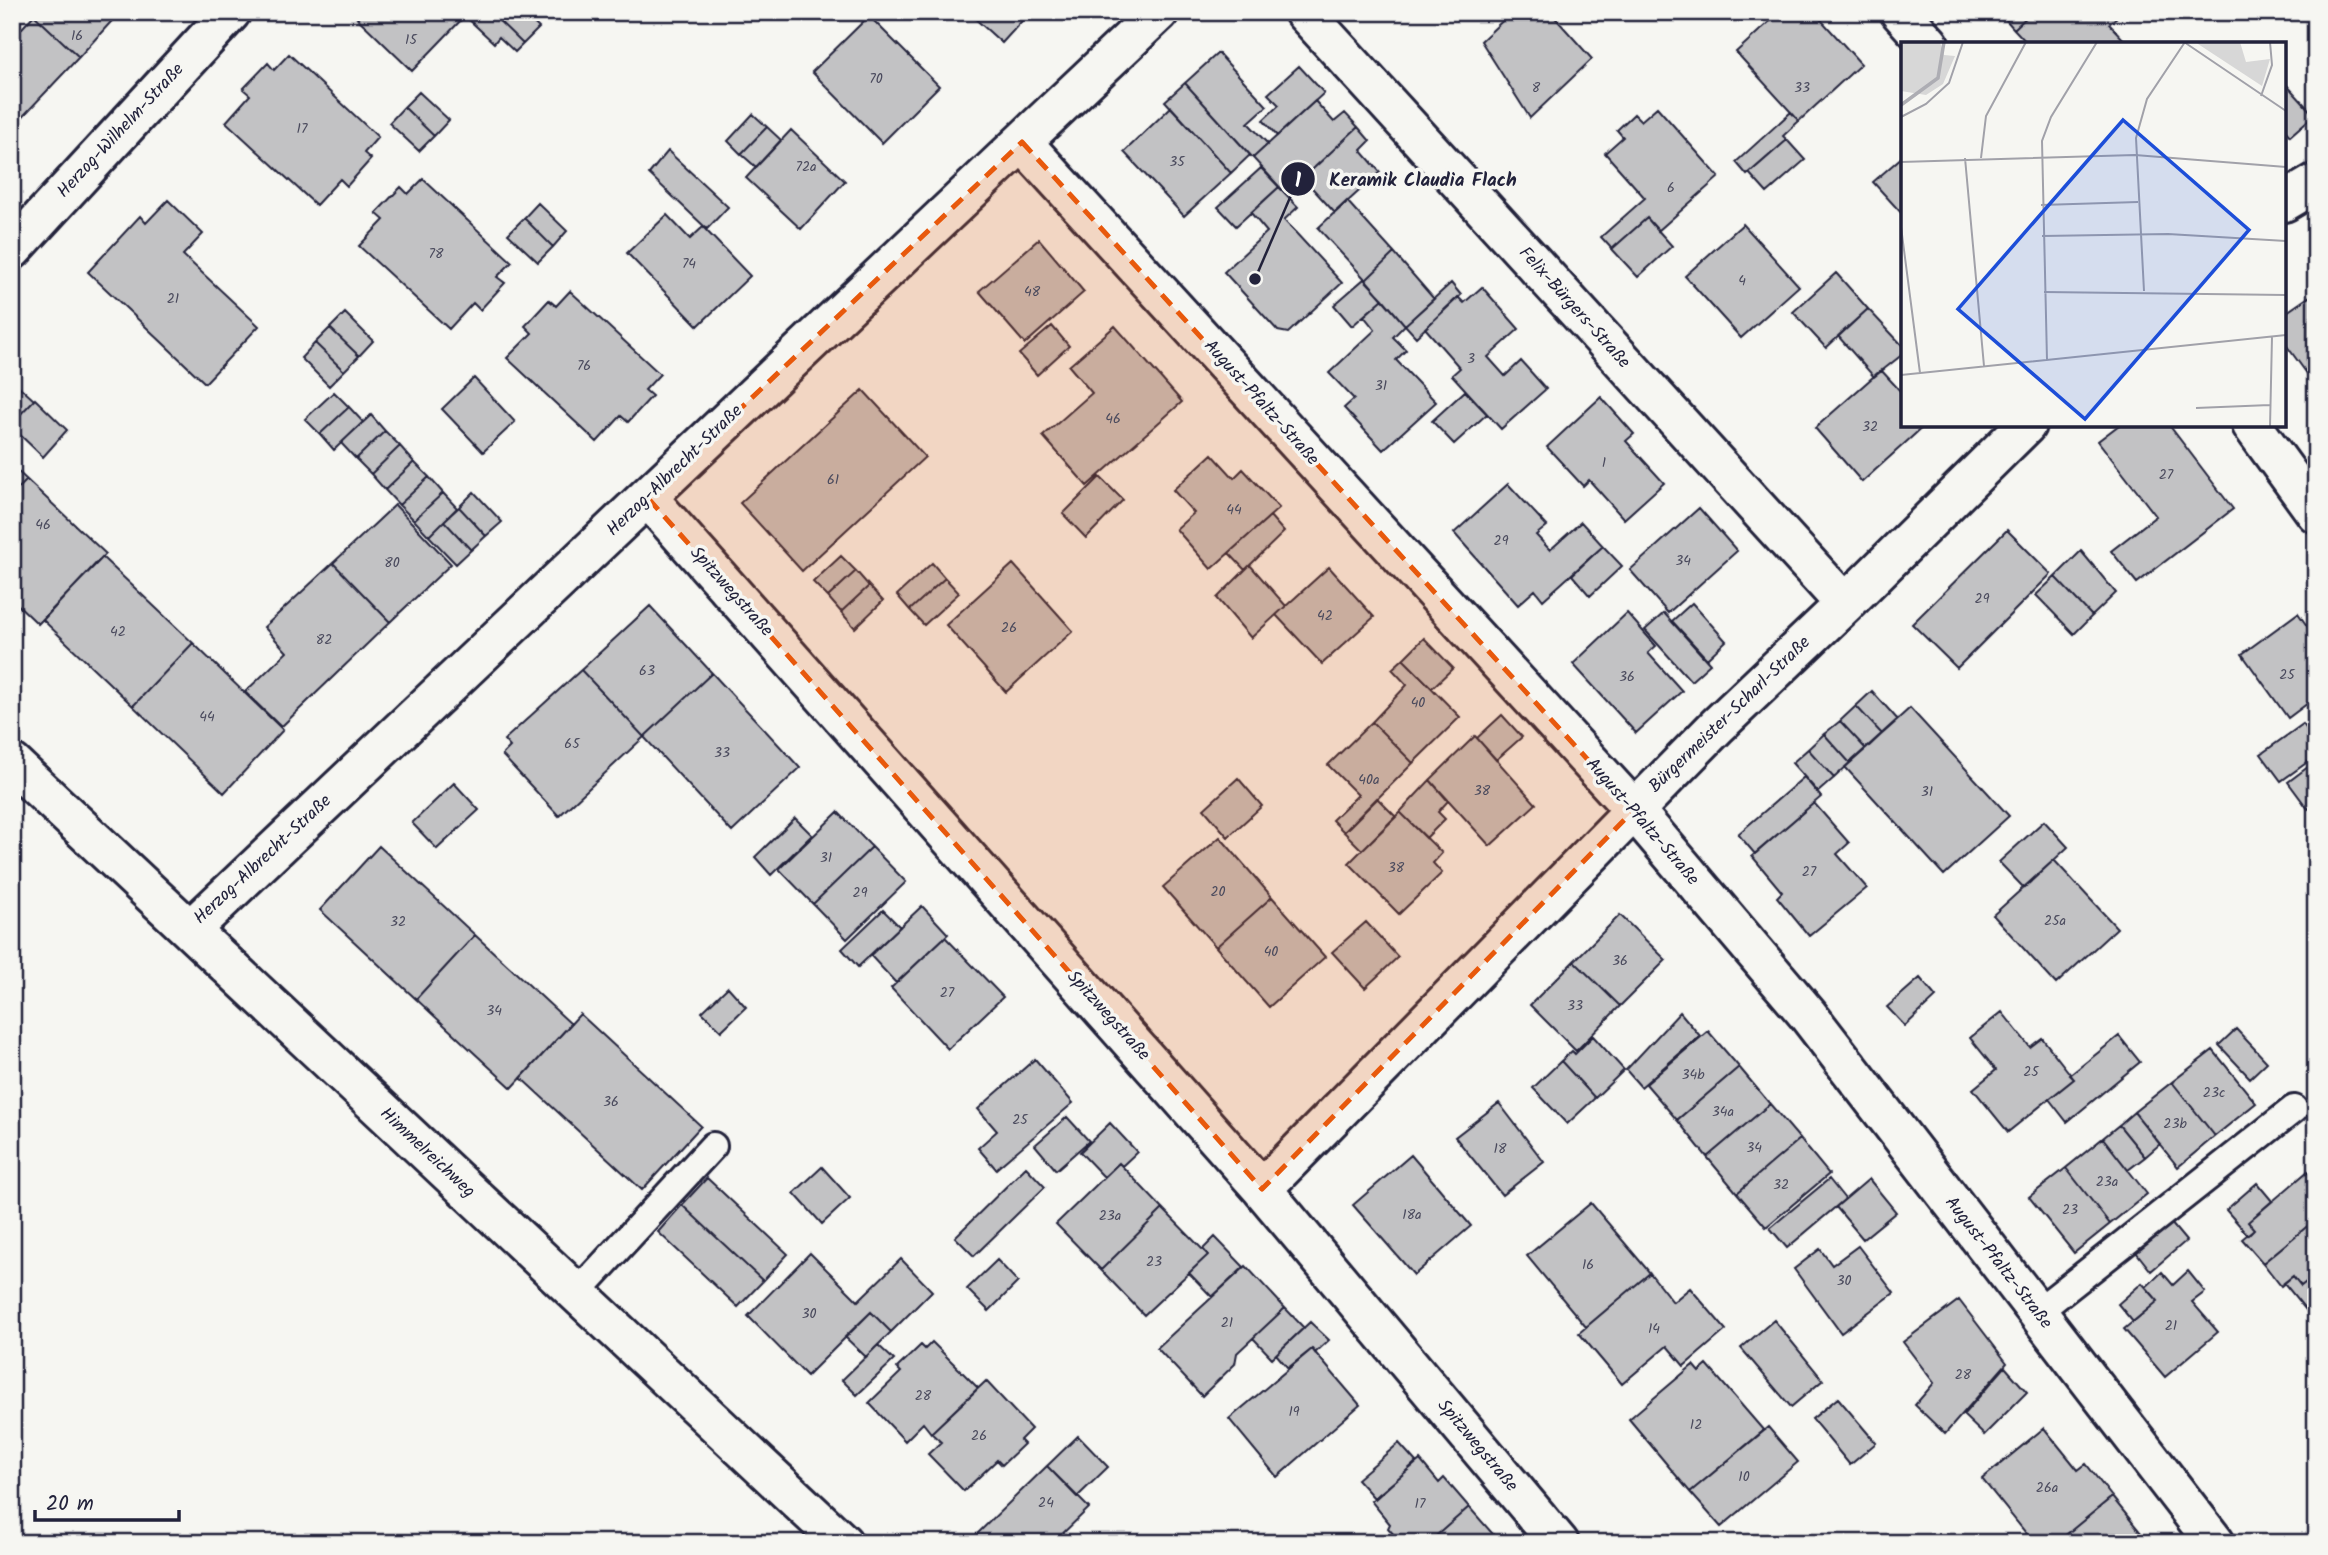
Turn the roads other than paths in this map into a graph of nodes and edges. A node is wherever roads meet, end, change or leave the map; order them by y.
1 (231, 12) edge
2 (1159, 12) edge
3 (1304, 12) edge
4 (1900, 12) edge
5 (1927, 42) edge
6 (1022, 142) junction
7 (2316, 183) edge
8 (2286, 201) edge
9 (12, 250) edge
10 (2024, 427) edge
11 (2253, 427) edge
12 (647, 497) junction
13 (2316, 513) edge
14 (1845, 604) junction
15 (12, 763) edge
16 (1634, 810) junction
17 (191, 929) junction
18 (2294, 1109) dead end
19 (713, 1146) dead end
20 (1262, 1189) junction
21 (576, 1294) junction
22 (2036, 1313) junction
23 (843, 1543) edge
24 (1559, 1543) edge
25 (2215, 1543) edge

1 - 9 street, Herzog-Wilhelm-Straße
2 - 6 street, Herzog-Albrecht-Straße
3 - 14 street, Felix-Bürgers-Straße
4 - 5 street
6 - 12 street, Herzog-Albrecht-Straße
6 - 16 street, August-Pfaltz-Straße
7 - 8 street
10 - 14 street, Bürgermeister-Scharl-Straße
11 - 13 street
12 - 17 street, Herzog-Albrecht-Straße
12 - 20 street, Spitzwegstraße
14 - 16 street, Bürgermeister-Scharl-Straße
15 - 17 street, Himmelreichweg
16 - 20 street, Bürgermeister-Scharl-Straße
16 - 22 street, August-Pfaltz-Straße
17 - 21 street, Himmelreichweg
18 - 22 lane
19 - 21 lane
20 - 24 street, Spitzwegstraße
21 - 23 street, Himmelreichweg
22 - 25 street, August-Pfaltz-Straße

